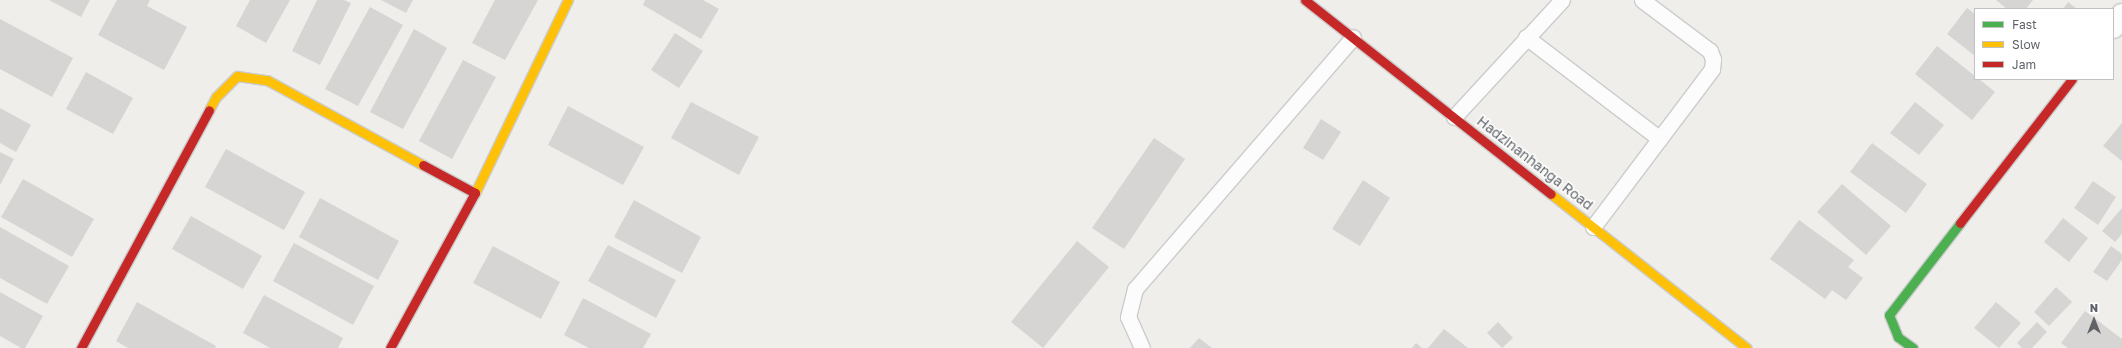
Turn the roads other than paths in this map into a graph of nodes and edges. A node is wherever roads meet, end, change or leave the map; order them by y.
1 (568, 0) edge
2 (1305, 0) edge
3 (1562, 0) edge
4 (1642, 0) edge
5 (2122, 15) edge
6 (2114, 26) edge
7 (1353, 37) junction
8 (1526, 37) junction
9 (2071, 80) edge
10 (1454, 117) junction
11 (1660, 139) junction
12 (475, 193) junction
13 (1593, 227) junction
14 (81, 348) edge
15 (390, 348) edge
16 (1142, 348) edge
17 (1747, 348) edge
18 (1913, 348) edge

1 - 12 street
2 - 7 street, Hadzinanhanga Road
3 - 8 lane
4 - 11 lane
5 - 6 street
7 - 10 street, Hadzinanhanga Road
7 - 16 lane
8 - 10 lane
8 - 11 lane
9 - 18 street
10 - 13 street, Hadzinanhanga Road
11 - 13 lane
12 - 14 street
12 - 15 street
13 - 17 street, Hadzinanhanga Road

